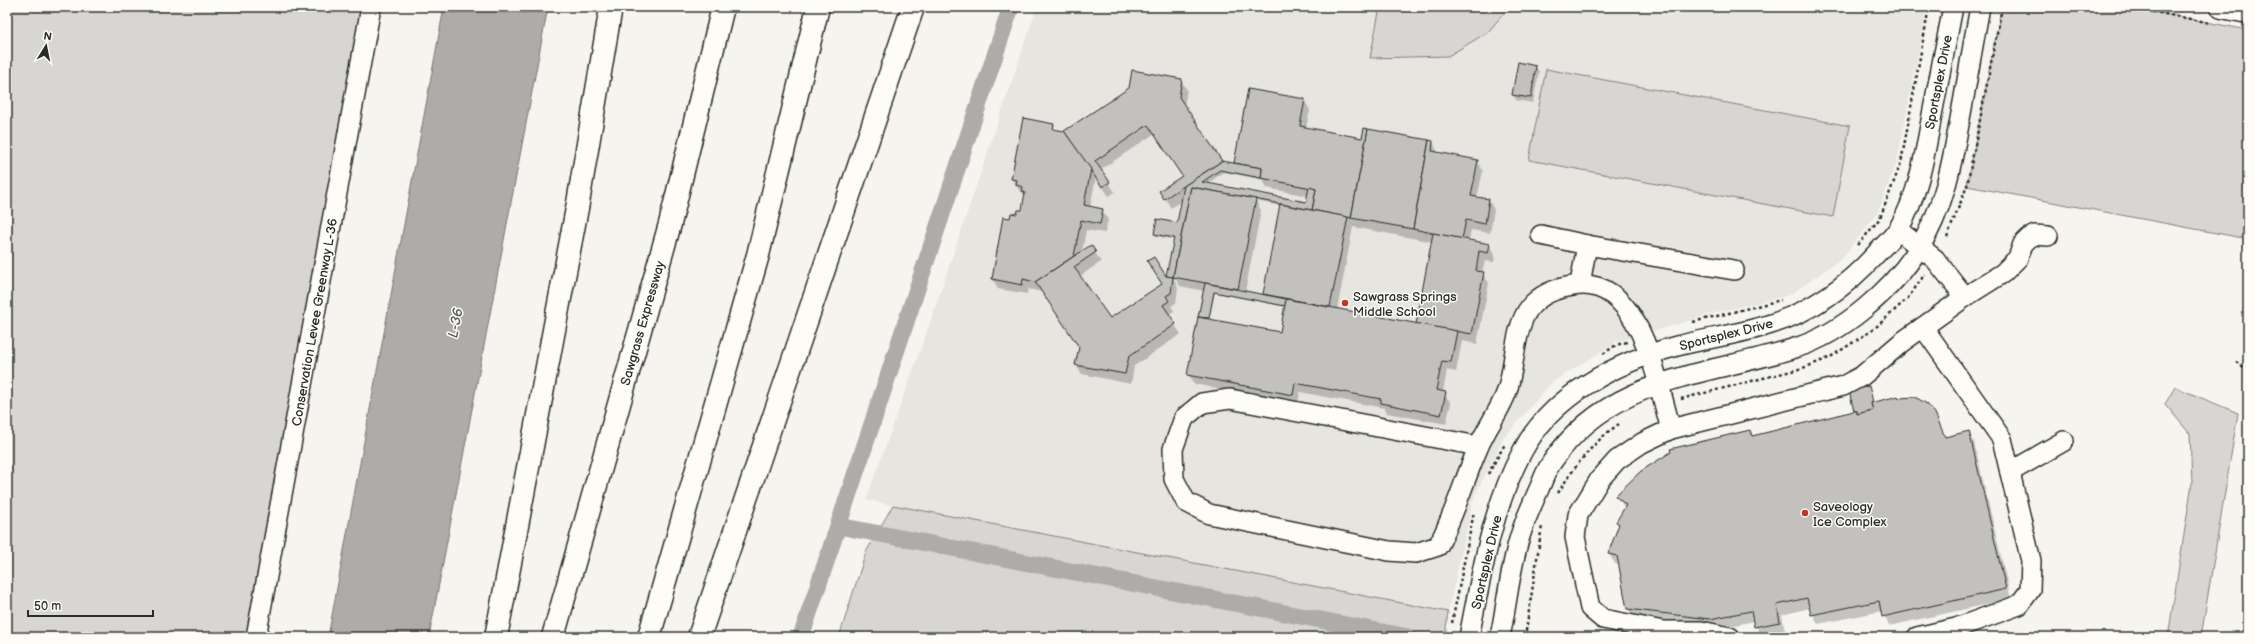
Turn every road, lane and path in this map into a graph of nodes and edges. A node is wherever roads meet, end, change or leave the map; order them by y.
1 (371, 7) edge
2 (611, 7) edge
3 (723, 7) edge
4 (818, 7) edge
5 (913, 7) edge
6 (1953, 7) edge
7 (1980, 7) edge
8 (2128, 7) edge
9 (2248, 12) edge
10 (2220, 16) edge
11 (1898, 230) junction
12 (1541, 235) dead end
13 (2048, 236) dead end
14 (1587, 245) junction
15 (1920, 246) junction
16 (1734, 270) dead end
17 (1580, 284) junction
18 (1965, 297) junction
19 (1923, 327) junction
20 (1649, 354) junction
21 (2236, 362) dead end
22 (2248, 370) edge
23 (1658, 384) junction
24 (1671, 429) junction
25 (2064, 441) dead end
26 (1478, 446) junction
27 (1523, 451) junction
28 (1550, 464) junction
29 (2010, 472) junction
30 (1525, 521) junction
31 (1957, 633) edge
32 (256, 637) edge
33 (496, 637) edge
34 (553, 637) edge
35 (649, 637) edge
36 (699, 637) edge
37 (1470, 637) edge
38 (1500, 637) edge
39 (1525, 637) edge
40 (1730, 637) edge
41 (1917, 637) edge

1 - 32 street, Conservation Levee Greenway L-36
2 - 33 main road
3 - 34 main road, Sawgrass Expressway
4 - 35 main road
5 - 36 main road
6 - 11 street, Sportsplex Drive
7 - 15 street, Sportsplex Drive
8 - 10 path
9 - 10 main road
11 - 15 street
11 - 20 street, Sportsplex Drive
12 - 14 street
13 - 18 street
14 - 16 street
14 - 17 street
15 - 18 street
15 - 23 street, Sportsplex Drive
17 - 20 street
17 - 26 street
18 - 19 street
19 - 24 street
19 - 29 street
20 - 23 street
20 - 27 street, Sportsplex Drive
21 - 22 path
23 - 24 street
23 - 28 street, Sportsplex Drive
24 - 40 street
25 - 29 street
26 - 26 street
27 - 28 street
27 - 37 street, Sportsplex Drive
28 - 30 street, Sportsplex Drive
29 - 31 street
30 - 38 street, Sportsplex Drive
30 - 39 path
31 - 41 street

